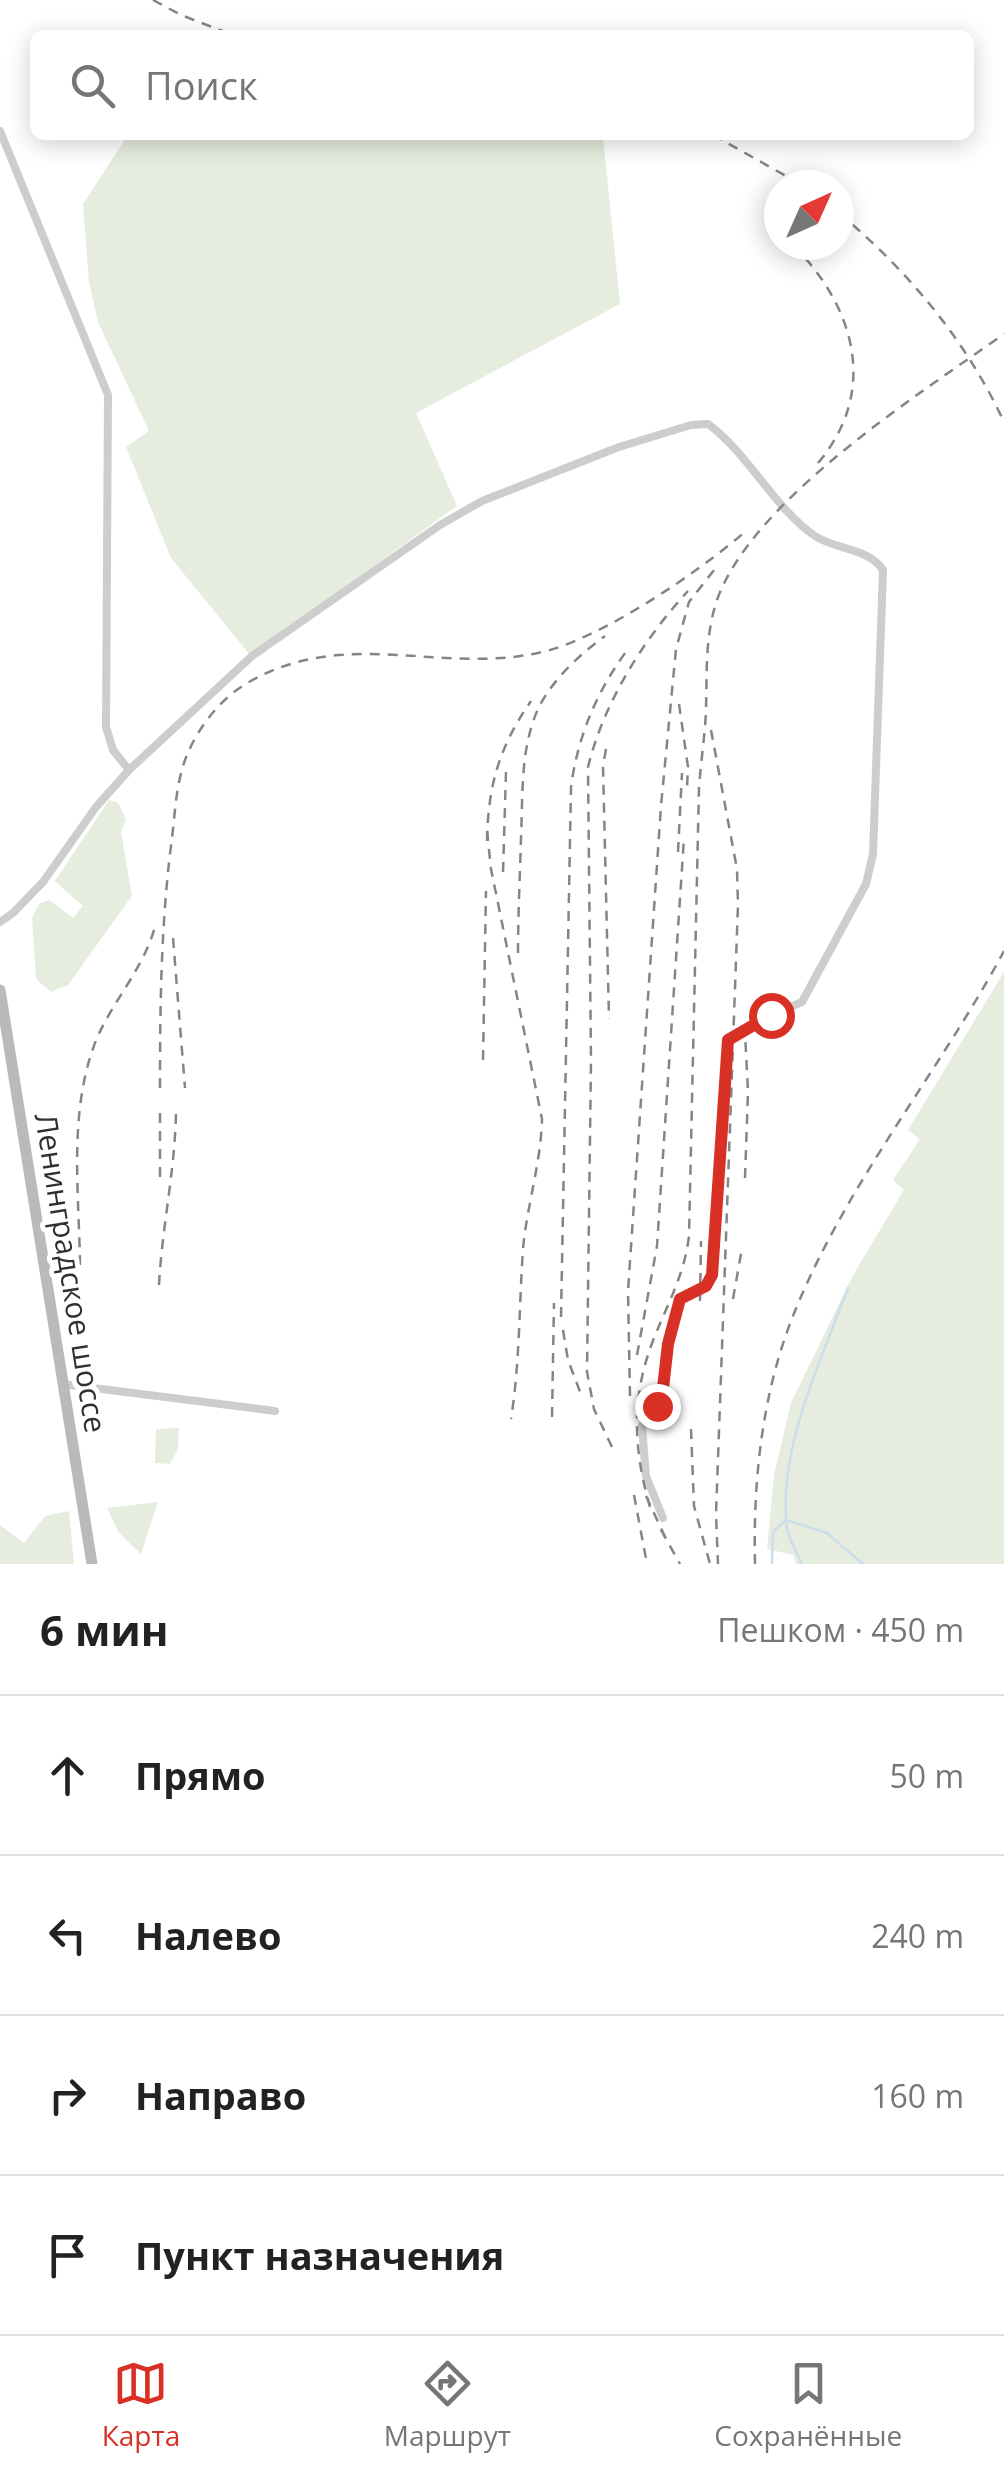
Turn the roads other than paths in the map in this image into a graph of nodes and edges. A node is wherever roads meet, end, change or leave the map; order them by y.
1 (0, 131) edge
2 (129, 770) junction
3 (0, 922) edge
4 (0, 990) edge
5 (62, 1384) junction
6 (275, 1411) dead end
7 (664, 1518) dead end
8 (92, 1564) edge

1 - 2 street
2 - 3 street
2 - 7 street
4 - 5 main road, Ленинградское шоссе
5 - 6 street
5 - 8 main road, Ленинградское шоссе

